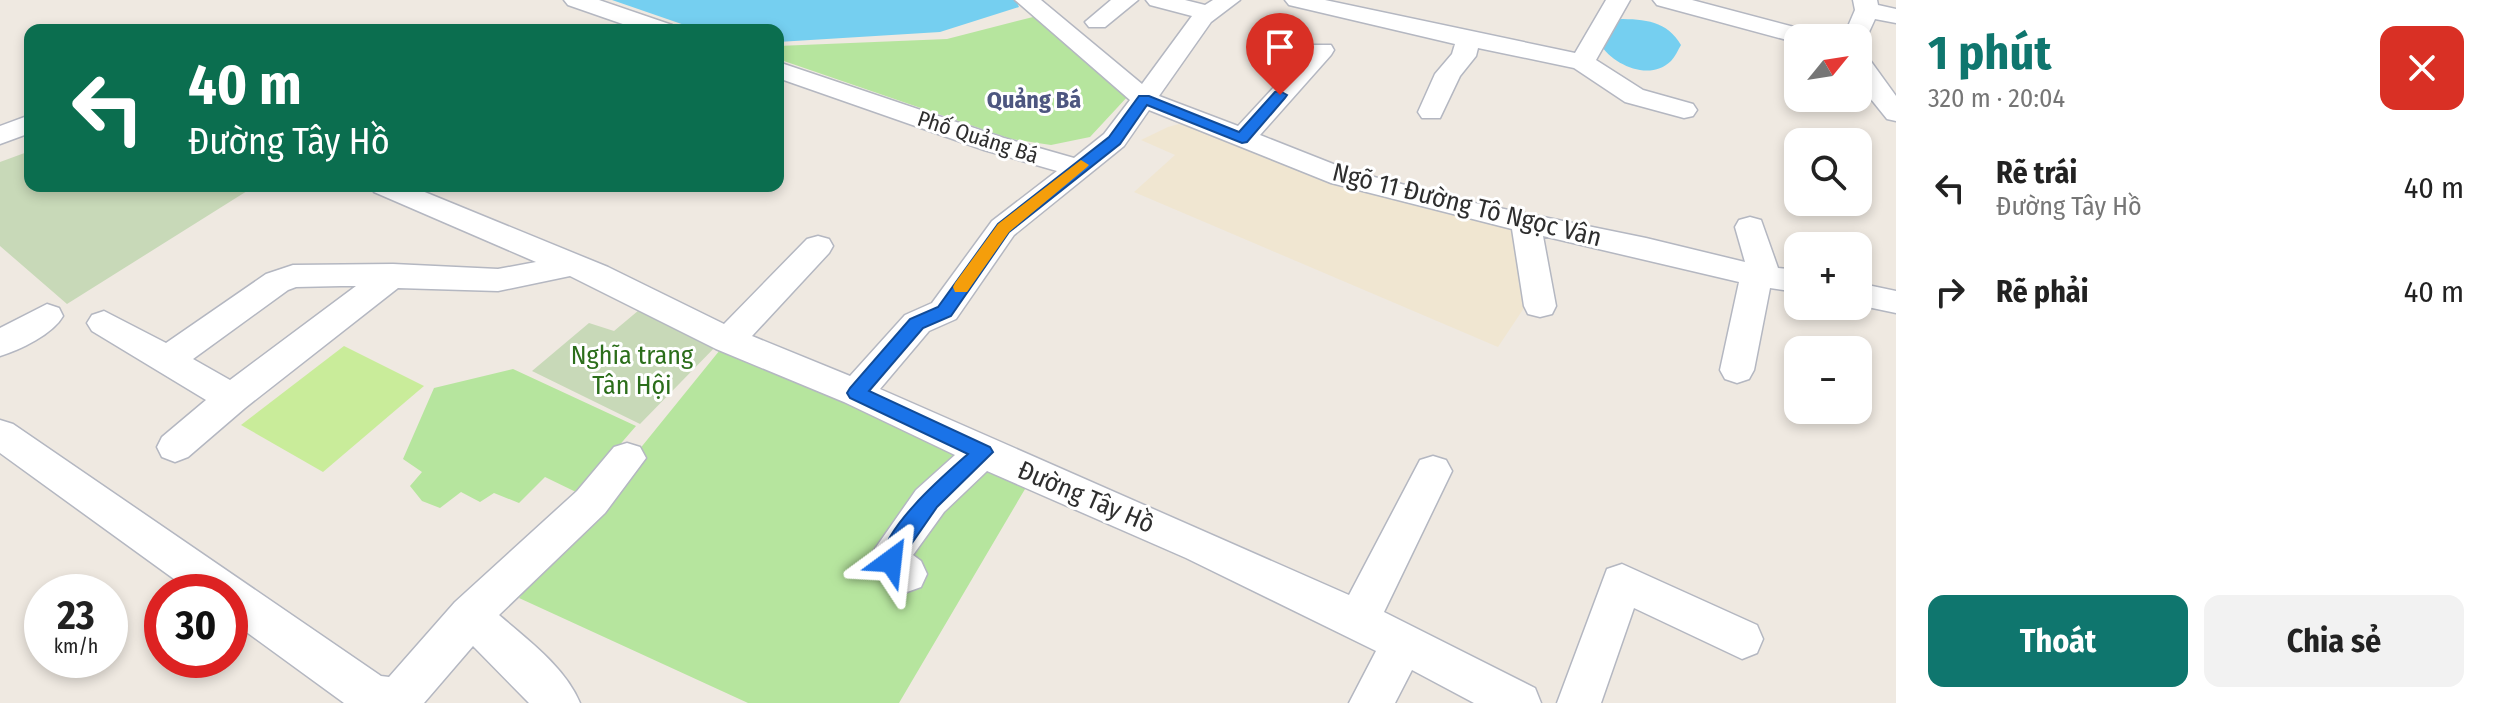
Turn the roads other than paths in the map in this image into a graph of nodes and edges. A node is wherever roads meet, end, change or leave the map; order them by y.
1 (576, 0) edge
2 (1027, 0) edge
3 (1126, 0) edge
4 (1158, 0) edge
5 (1297, 0) edge
6 (1618, 0) edge
7 (1665, 0) edge
8 (1866, 5) edge
9 (1218, 6) edge
10 (1896, 16) edge
11 (1097, 22) dead end
12 (646, 24) edge
13 (1860, 24) edge
14 (1784, 32) edge
15 (1468, 38) junction
16 (1322, 50) dead end
17 (1582, 62) junction
18 (784, 72) edge
19 (1872, 80) edge
20 (1144, 99) junction
21 (1684, 110) dead end
22 (1431, 112) dead end
23 (1896, 113) edge
24 (24, 126) edge
25 (0, 136) edge
26 (1242, 138) junction
27 (1077, 168) junction
28 (398, 192) edge
29 (1526, 223) junction
30 (1750, 227) dead end
31 (818, 246) dead end
32 (573, 265) junction
33 (393, 275) junction
34 (1761, 276) junction
35 (1784, 279) edge
36 (1872, 297) edge
37 (1896, 302) edge
38 (1540, 306) dead end
39 (47, 316) dead end
40 (104, 323) dead end
41 (728, 340) junction
42 (0, 344) edge
43 (168, 359) junction
44 (1737, 370) dead end
45 (856, 393) junction
46 (232, 398) junction
47 (0, 434) edge
48 (175, 447) dead end
49 (983, 452) junction
50 (627, 458) dead end
51 (1433, 471) dead end
52 (199, 574) edge
53 (907, 574) dead end
54 (248, 609) edge
55 (470, 616) junction
56 (1358, 620) junction
57 (1742, 639) dead end
58 (1404, 643) junction
59 (370, 700) edge
60 (558, 703) edge
61 (1371, 703) edge
62 (1519, 703) edge
63 (1579, 703) edge

1 - 12 street
2 - 20 street
3 - 11 street
4 - 9 street
5 - 15 street
6 - 17 street
7 - 14 street
8 - 10 street
8 - 13 street
9 - 20 street
15 - 17 street
15 - 22 street
16 - 26 street
17 - 21 street
18 - 27 street, Phố Quảng Bá
19 - 23 street
20 - 26 street, Ngõ 11 Đường Tô Ngọc Vân
20 - 27 street
24 - 25 street
26 - 29 street, Ngõ 11 Đường Tô Ngọc Vân
27 - 45 street
28 - 32 street, Đường Tây Hồ
29 - 34 street, Ngõ 11 Đường Tô Ngọc Vân
29 - 38 street
30 - 34 street
31 - 41 street
32 - 33 street
32 - 41 street, Đường Tây Hồ
33 - 43 street
33 - 46 street
34 - 35 street, Ngõ 11 Đường Tô Ngọc Vân
34 - 44 street
36 - 37 street
39 - 42 street
40 - 43 street
41 - 45 street, Đường Tây Hồ
43 - 46 street
45 - 49 street, Đường Tây Hồ
46 - 48 street
47 - 52 street
49 - 53 street
49 - 56 street, Đường Tây Hồ
50 - 55 street
51 - 56 street
54 - 59 street
55 - 59 street
55 - 60 street
56 - 58 street, Đường Tây Hồ
57 - 63 street
58 - 61 street
58 - 62 street, Đường Tây Hồ

